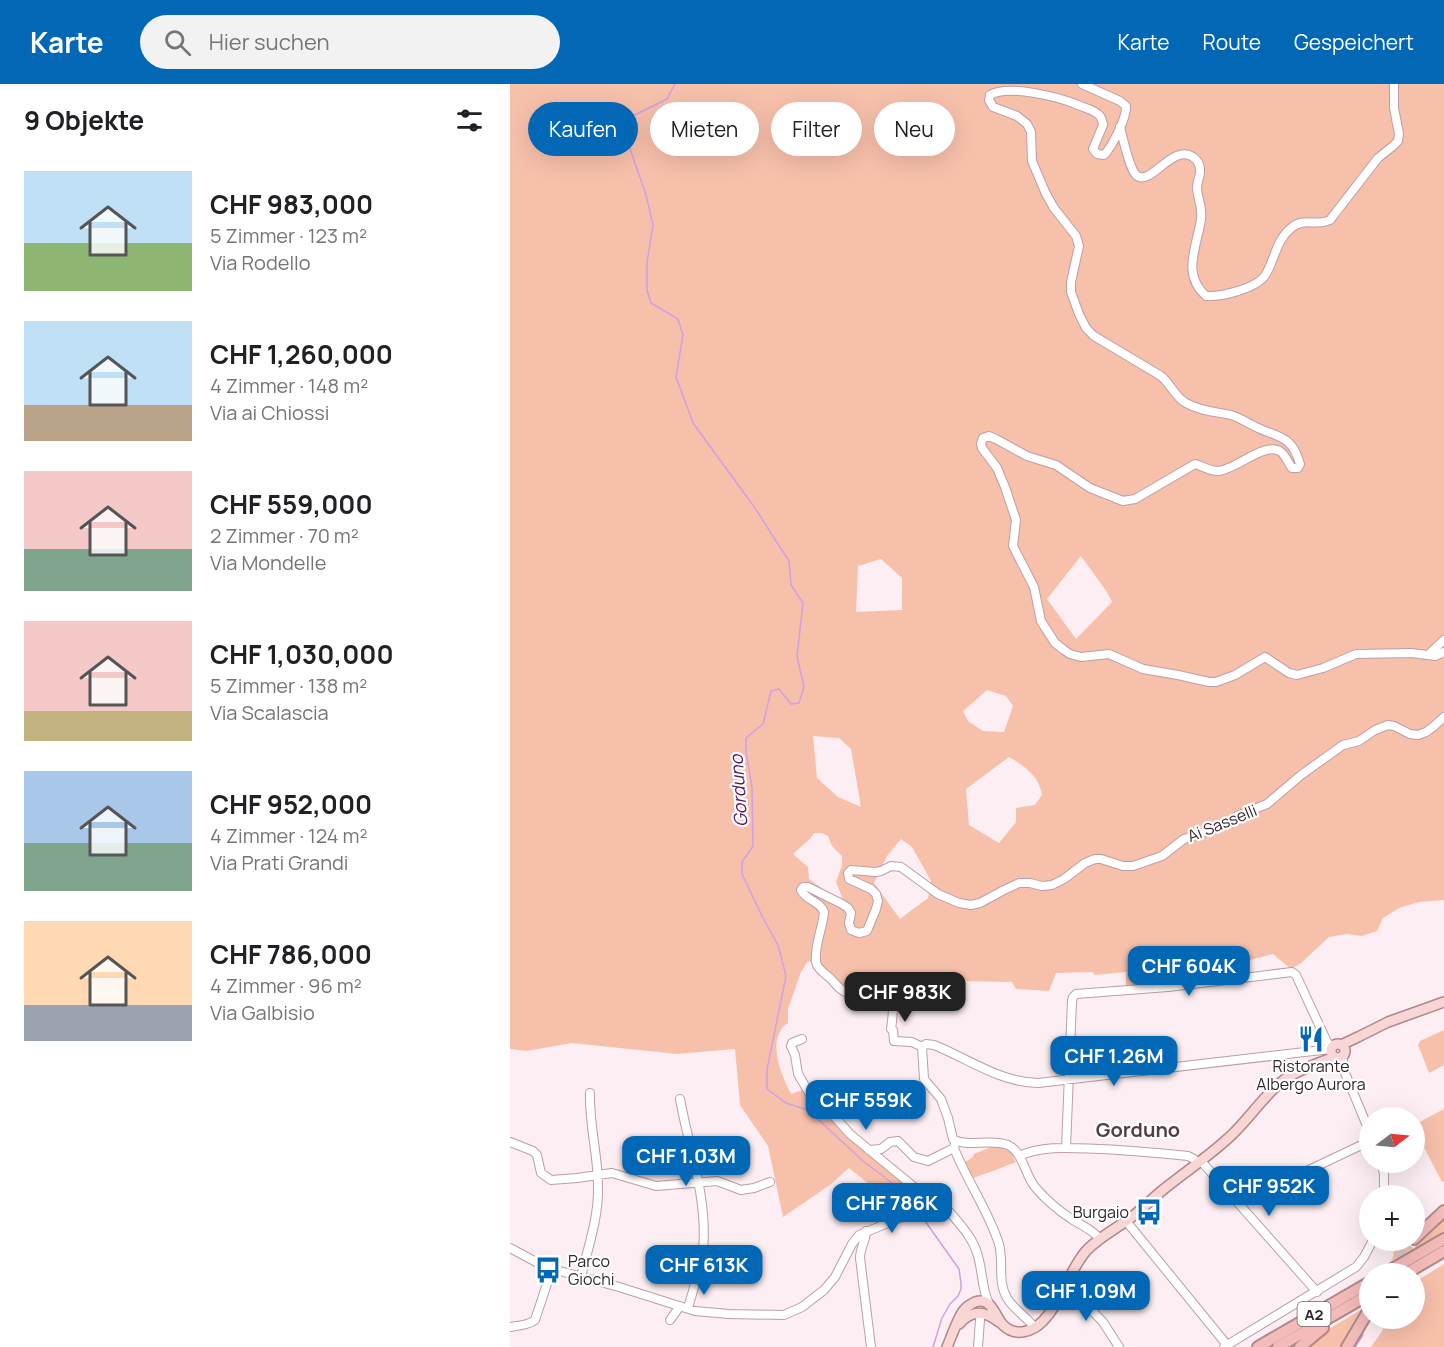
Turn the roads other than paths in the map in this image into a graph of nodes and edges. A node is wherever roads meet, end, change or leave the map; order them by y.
1 (1082, 84) edge
2 (1394, 84) edge
3 (1120, 127) junction
4 (1444, 640) edge
5 (1444, 652) edge
6 (1428, 655) junction
7 (1444, 717) edge
8 (1444, 1002) edge
9 (802, 1039) dead end
10 (922, 1047) junction
11 (1337, 1051) junction
12 (1310, 1053) junction
13 (1316, 1062) junction
14 (1069, 1080) junction
15 (590, 1093) dead end
16 (680, 1100) dead end
17 (1359, 1107) edge
18 (954, 1141) junction
19 (510, 1142) edge
20 (1359, 1146) edge
21 (1066, 1148) junction
22 (869, 1150) junction
23 (1018, 1156) junction
24 (1199, 1162) junction
25 (598, 1175) junction
26 (770, 1182) dead end
27 (699, 1183) junction
28 (1239, 1203) junction
29 (930, 1205) junction
30 (1444, 1211) edge
31 (1126, 1221) junction
32 (1425, 1229) edge
33 (866, 1231) junction
34 (1100, 1239) junction
35 (1444, 1239) edge
36 (510, 1248) edge
37 (1367, 1251) edge
38 (1444, 1251) edge
39 (1403, 1263) edge
40 (1424, 1263) edge
41 (552, 1269) junction
42 (581, 1278) junction
43 (1067, 1285) junction
44 (981, 1288) junction
45 (1359, 1288) edge
46 (1317, 1292) junction
47 (1359, 1301) edge
48 (986, 1302) junction
49 (1359, 1303) edge
50 (684, 1307) junction
51 (967, 1307) junction
52 (991, 1316) junction
53 (670, 1320) dead end
54 (980, 1320) dead end
55 (959, 1324) junction
56 (1004, 1326) junction
57 (510, 1327) edge
58 (1359, 1327) edge
59 (1035, 1328) junction
60 (1225, 1346) edge
61 (871, 1347) edge
62 (947, 1347) edge
63 (978, 1347) edge
64 (1119, 1347) edge
65 (1258, 1347) edge
66 (1278, 1347) edge
67 (1300, 1347) edge
68 (1347, 1347) edge

1 - 3 street
2 - 3 street
3 - 6 street
4 - 6 street
5 - 6 street
7 - 10 street, Ai Sasselli
8 - 11 main road
9 - 22 street
10 - 14 street
10 - 18 street
11 - 12 street
11 - 13 main road
11 - 14 street
11 - 17 street
12 - 13 street
12 - 14 street
13 - 24 main road
14 - 21 street
15 - 25 street
16 - 27 street
18 - 22 street
18 - 23 street
18 - 59 street
19 - 25 street
20 - 28 street
21 - 23 street
21 - 24 street
22 - 29 street
23 - 34 street
24 - 28 street
24 - 31 main road
25 - 27 street
25 - 42 street
26 - 27 street
27 - 50 street
28 - 46 street
29 - 33 street
29 - 44 street
30 - 32 highway
31 - 34 main road
31 - 60 street
33 - 50 street
33 - 61 street
34 - 43 main road
35 - 39 highway
36 - 41 street
37 - 46 street
38 - 40 highway
41 - 42 street
41 - 57 street
42 - 50 street
43 - 59 main road
43 - 64 street
44 - 48 street
44 - 51 street
45 - 65 highway, A2
46 - 60 street
47 - 66 highway, A2
48 - 51 main road
48 - 52 street
48 - 55 street
48 - 56 main road
49 - 67 highway, A2
50 - 53 street
51 - 55 main road
52 - 55 main road
52 - 56 main road
54 - 63 street
55 - 62 main road
56 - 59 main road
58 - 68 highway

